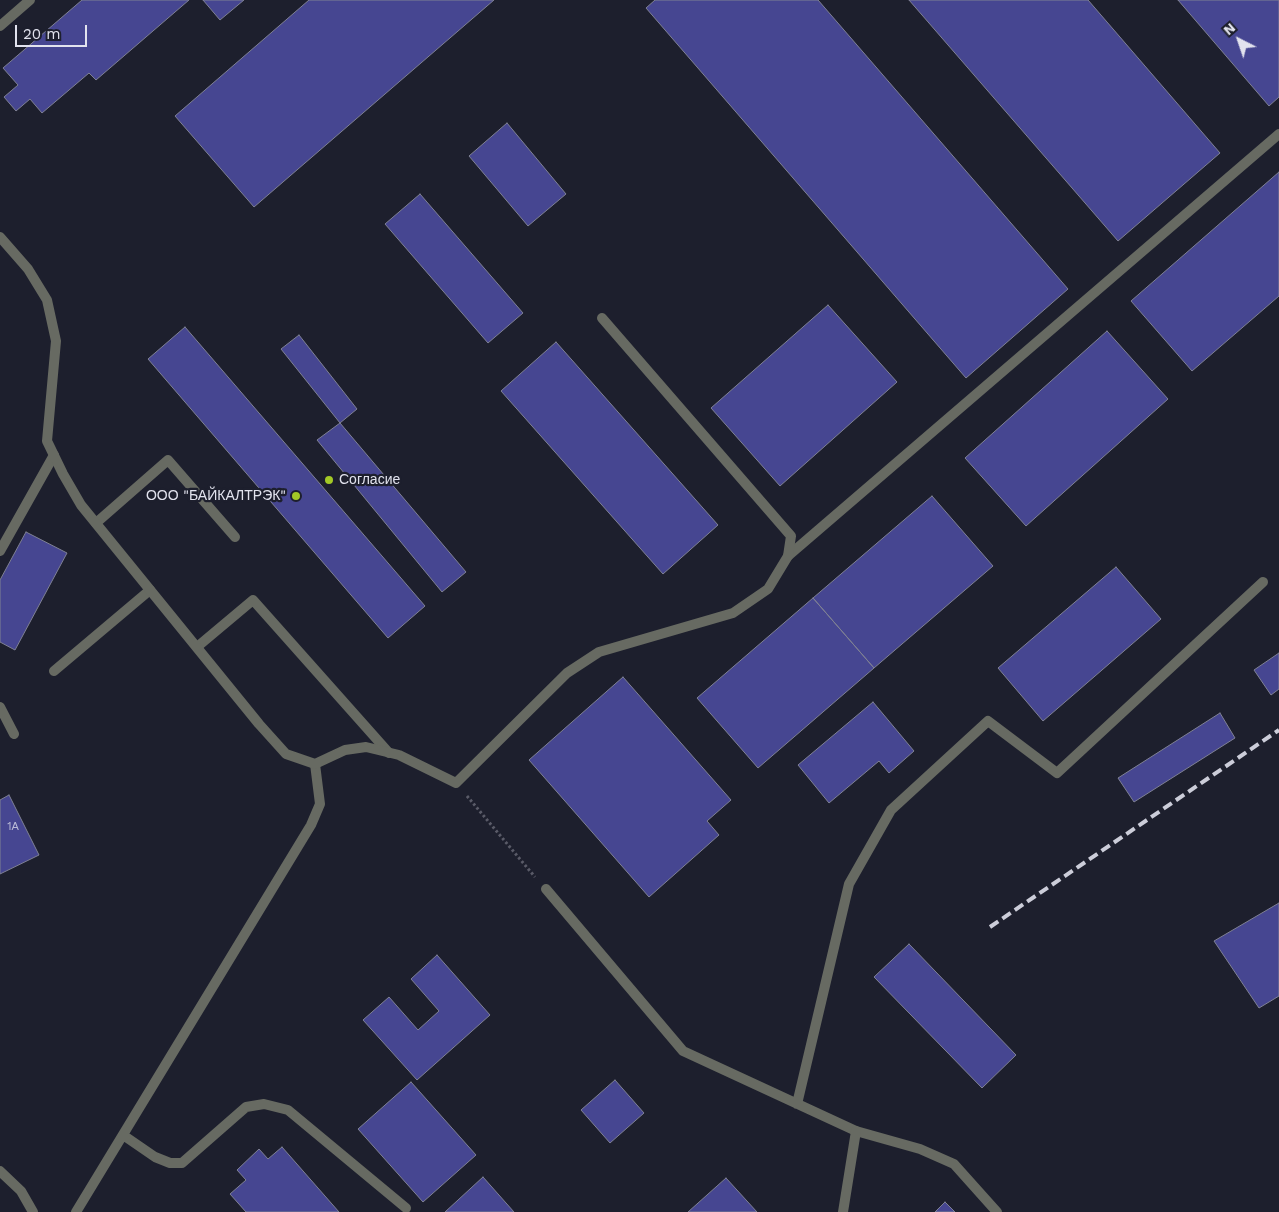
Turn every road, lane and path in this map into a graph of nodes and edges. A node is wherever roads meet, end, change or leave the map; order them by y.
1 (30, 0) edge
2 (0, 26) edge
3 (1279, 134) edge
4 (0, 238) edge
5 (602, 318) dead end
6 (54, 455) junction
7 (96, 523) junction
8 (235, 537) dead end
9 (0, 552) edge
10 (788, 556) junction
11 (1263, 582) dead end
12 (150, 590) junction
13 (197, 647) junction
14 (54, 671) dead end
15 (0, 708) edge
16 (14, 734) dead end
17 (389, 752) junction
18 (315, 764) junction
19 (456, 783) junction
20 (546, 889) joint
21 (797, 1104) junction
22 (856, 1131) junction
23 (123, 1135) junction
24 (0, 1171) edge
25 (406, 1208) dead end
26 (33, 1212) edge
27 (76, 1212) edge
28 (843, 1212) edge
29 (997, 1212) edge

1 - 2 street
3 - 10 street
4 - 6 street
5 - 10 street
6 - 7 street
6 - 9 street
7 - 8 street
7 - 12 street
10 - 19 street
11 - 21 street
12 - 13 street
12 - 14 street
13 - 17 street
13 - 18 street
15 - 16 street
17 - 18 street
17 - 19 street
18 - 23 street
19 - 20 path
20 - 21 street
21 - 22 street
22 - 28 street
22 - 29 street
23 - 25 street
23 - 27 street
24 - 26 street

